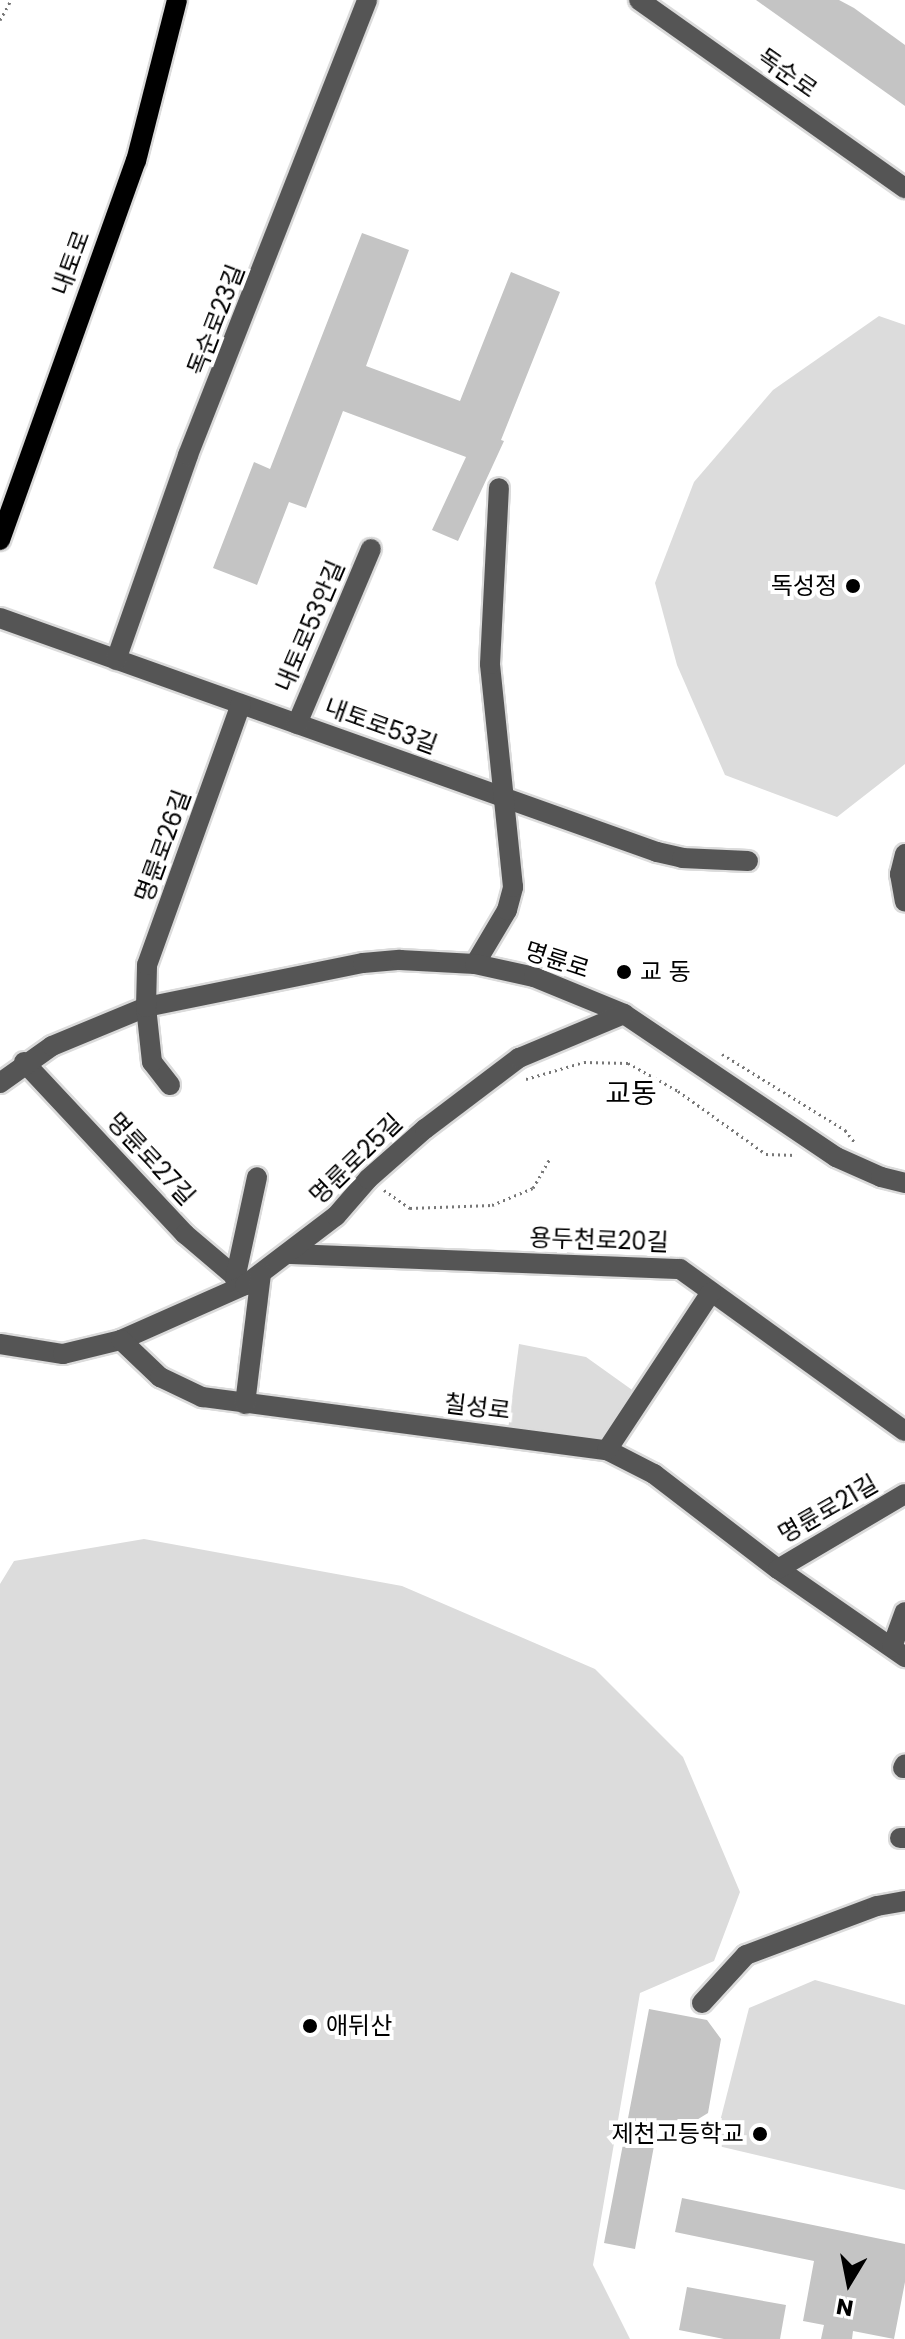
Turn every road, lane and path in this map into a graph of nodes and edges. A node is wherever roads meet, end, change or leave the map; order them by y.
1 (11, 0) edge
2 (177, 0) edge
3 (367, 0) edge
4 (639, 0) edge
5 (0, 20) edge
6 (905, 188) edge
7 (499, 488) dead end
8 (0, 540) edge
9 (371, 549) dead end
10 (0, 618) edge
11 (116, 660) junction
12 (241, 704) junction
13 (297, 724) junction
14 (501, 797) junction
15 (905, 854) edge
16 (748, 861) dead end
17 (903, 899) edge
18 (475, 964) junction
19 (146, 1007) junction
20 (624, 1014) junction
21 (24, 1062) junction
22 (0, 1083) edge
23 (518, 1083) dead end
24 (170, 1085) dead end
25 (836, 1157) junction
26 (550, 1159) dead end
27 (257, 1177) dead end
28 (368, 1179) junction
29 (905, 1183) edge
30 (288, 1254) junction
31 (247, 1279) junction
32 (711, 1292) junction
33 (121, 1340) junction
34 (0, 1344) edge
35 (245, 1404) junction
36 (905, 1431) edge
37 (607, 1450) junction
38 (905, 1494) edge
39 (778, 1569) junction
40 (905, 1612) edge
41 (898, 1652) edge
42 (905, 1901) edge
43 (702, 2003) dead end

1 - 5 path
2 - 8 main road, 내토로
3 - 11 street, 독순로23길
4 - 6 street, 독순로
7 - 14 street
9 - 13 street, 내토로53안길
10 - 11 street, 내토로53길
11 - 12 street, 내토로53길
12 - 13 street, 내토로53길
12 - 19 street, 명륜로26길
13 - 14 street, 내토로53길
14 - 16 street, 내토로53길
14 - 18 street
15 - 17 street
18 - 19 street, 명륜로
18 - 20 street, 명륜로
19 - 21 street, 명륜로
19 - 24 street
20 - 25 street, 명륜로
20 - 28 street, 명륜로25길
21 - 22 street, 명륜로
21 - 31 street, 명륜로27길
23 - 25 path
25 - 29 street, 명륜로
26 - 28 path
27 - 31 street
28 - 30 street, 명륜로25길
30 - 31 street, 명륜로25길
30 - 32 street, 용두천로20길
31 - 33 street, 명륜로25길
31 - 35 street
32 - 36 street, 용두천로20길
32 - 37 street
33 - 34 street
33 - 35 street, 칠성로
35 - 37 street, 칠성로
37 - 39 street, 칠성로
38 - 39 street, 명륜로21길
39 - 41 street, 칠성로
40 - 41 street
42 - 43 street

